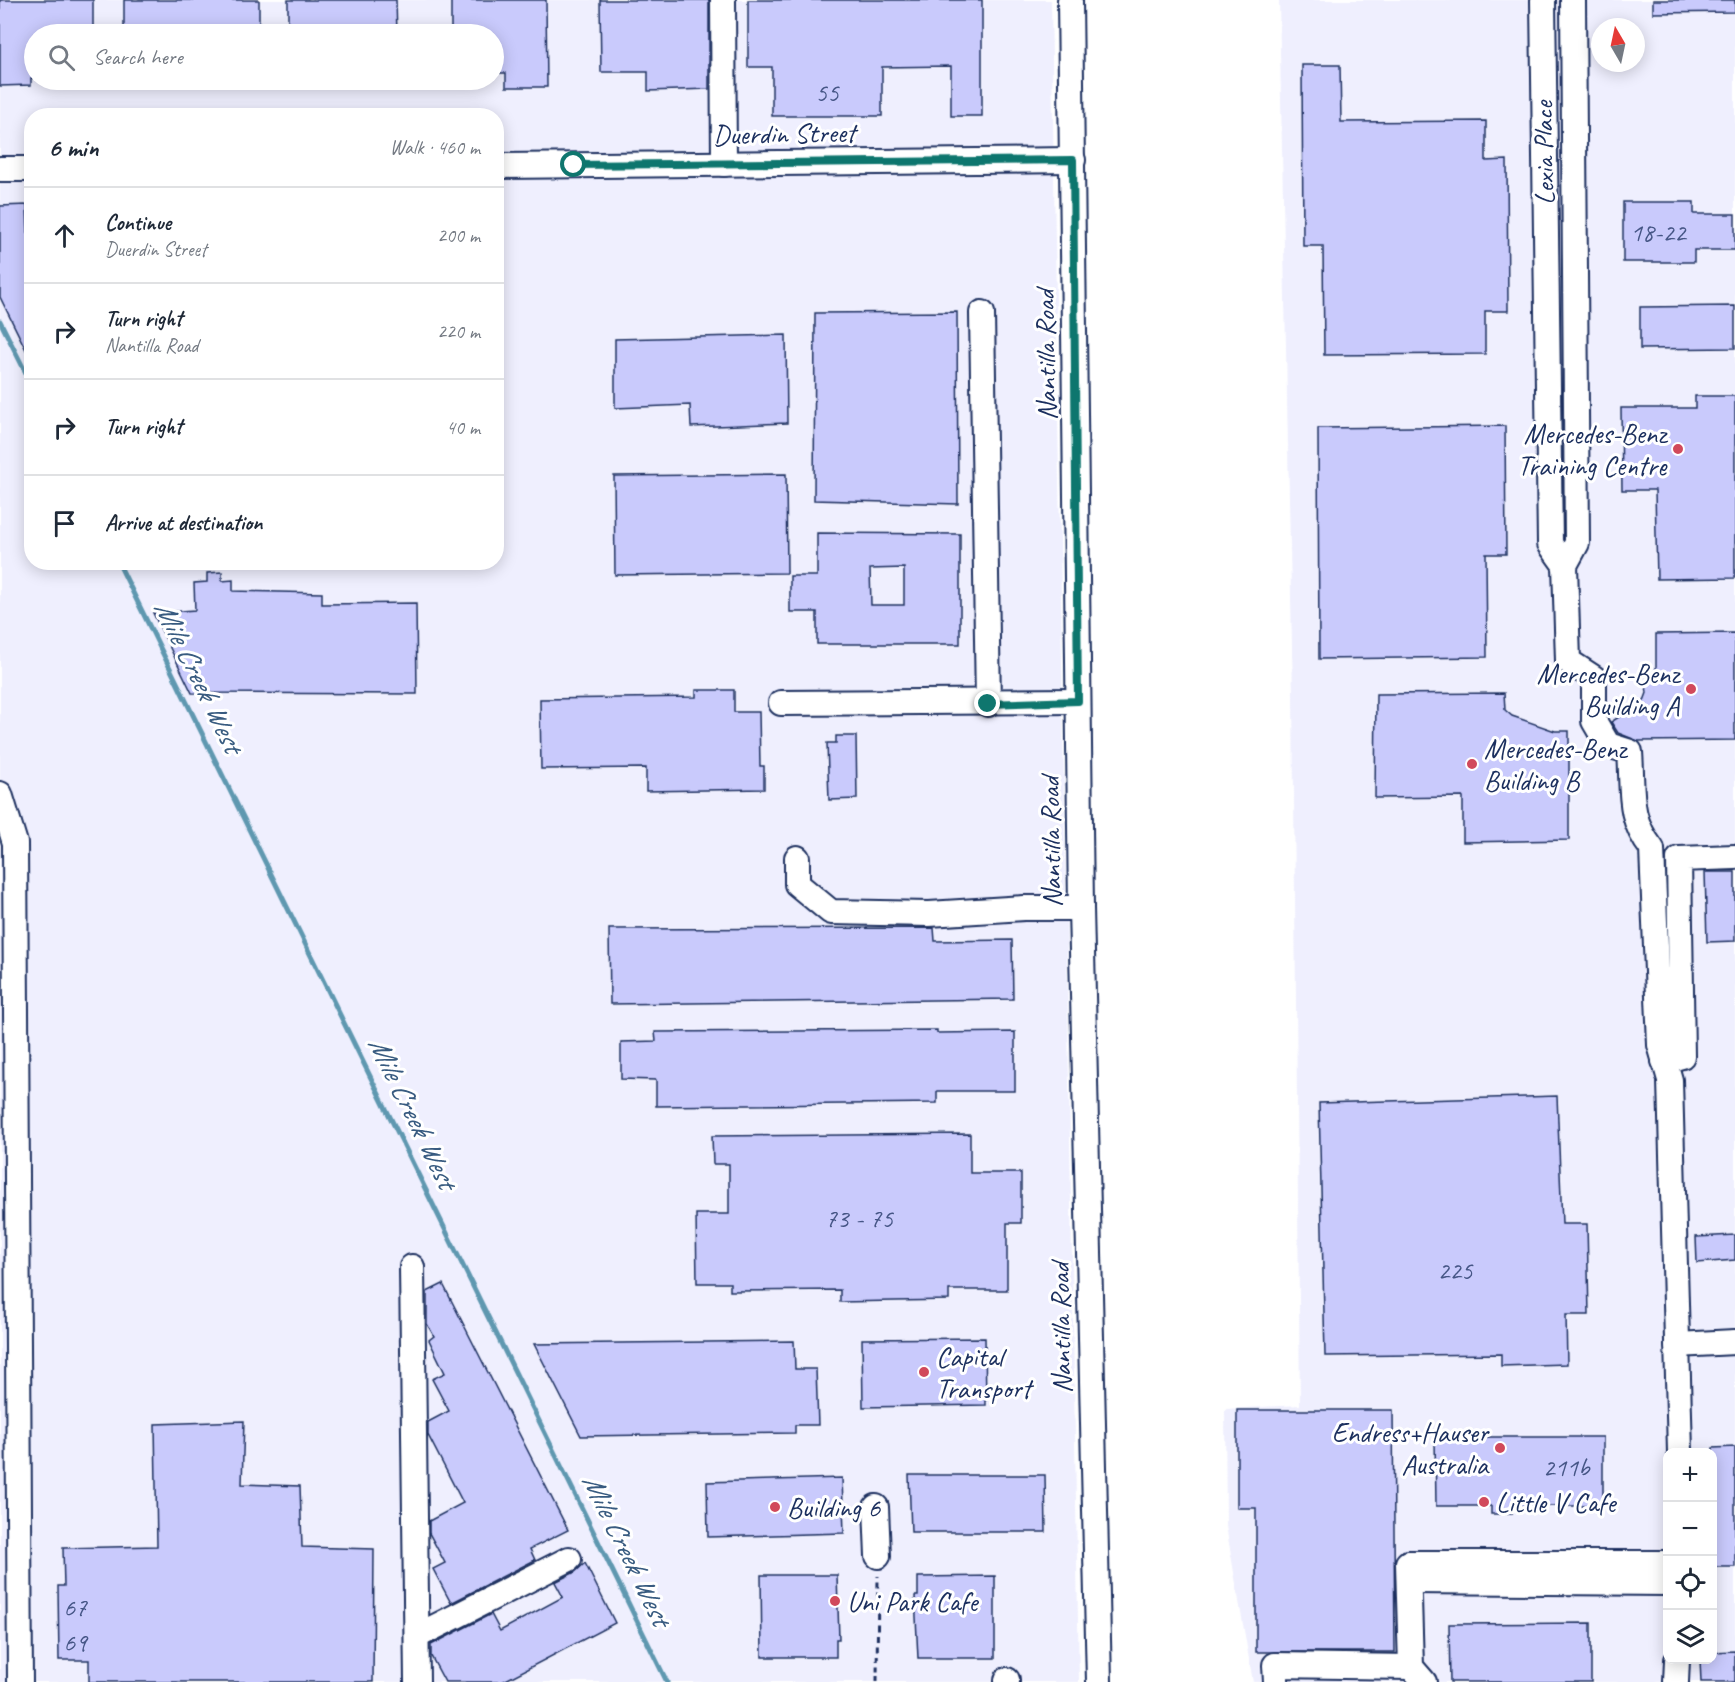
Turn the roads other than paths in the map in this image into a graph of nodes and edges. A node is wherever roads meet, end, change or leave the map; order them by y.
1 (723, 0) edge
2 (1070, 0) edge
3 (1543, 0) edge
4 (1572, 0) edge
5 (1572, 47) junction
6 (1544, 48) junction
7 (1073, 160) junction
8 (724, 164) junction
9 (504, 166) edge
10 (24, 168) edge
11 (0, 169) edge
12 (1547, 258) junction
13 (1575, 258) junction
14 (982, 314) dead end
15 (1549, 382) junction
16 (1576, 382) junction
17 (1565, 565) junction
18 (1078, 701) junction
19 (782, 703) dead end
20 (988, 704) junction
21 (0, 794) edge
22 (1735, 857) edge
23 (797, 858) dead end
24 (1081, 908) junction
25 (1664, 1060) junction
26 (412, 1267) dead end
27 (1735, 1342) edge
28 (1677, 1345) junction
29 (1680, 1448) edge
30 (876, 1508) dead end
31 (878, 1556) road end
32 (569, 1559) dead end
33 (1663, 1563) edge
34 (1410, 1581) junction
35 (1663, 1583) edge
36 (417, 1636) junction
37 (1677, 1664) edge
38 (1297, 1673) edge
39 (1417, 1674) edge
40 (20, 1682) edge
41 (417, 1682) edge
42 (1099, 1682) edge
43 (1276, 1682) edge
44 (1676, 1682) edge

1 - 8 street
2 - 7 street, Nantilla Road
3 - 6 street, Lexia Place
4 - 5 street, Lexia Place
5 - 6 street
5 - 13 street, Lexia Place
6 - 12 street, Lexia Place
7 - 8 street, Duerdin Street
7 - 18 street, Nantilla Road
8 - 9 street, Duerdin Street
10 - 11 street
12 - 13 street
12 - 15 street, Lexia Place
13 - 16 street, Lexia Place
14 - 20 street
15 - 16 street
15 - 17 street, Lexia Place
16 - 17 street, Lexia Place
17 - 25 street, Lexia Place
18 - 20 street
18 - 24 street, Nantilla Road
19 - 20 street
21 - 40 street
22 - 25 street
23 - 24 street
24 - 42 street, Nantilla Road
25 - 28 street
26 - 36 street
27 - 28 street
28 - 29 street
30 - 31 street
32 - 36 street
33 - 34 street
34 - 35 street
34 - 39 street
36 - 41 street
37 - 44 street
38 - 39 street
38 - 43 street

